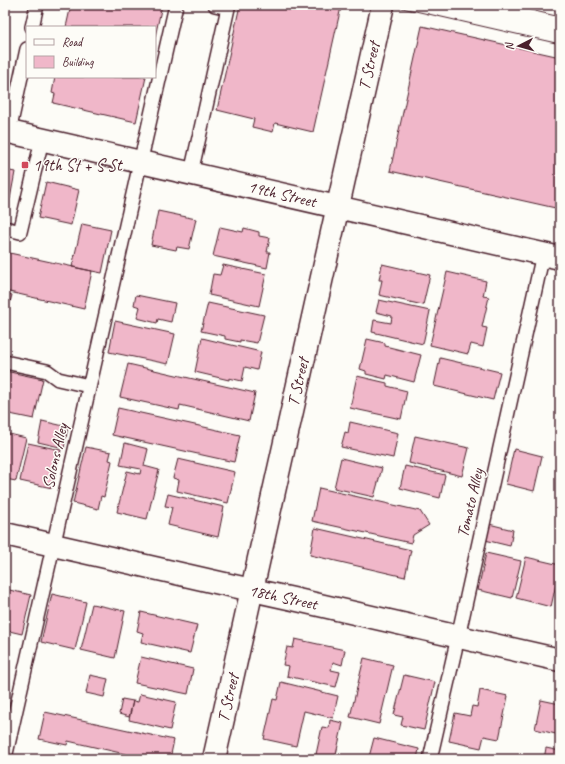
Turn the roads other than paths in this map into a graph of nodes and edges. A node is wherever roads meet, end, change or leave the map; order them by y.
1 (37, 5) edge
2 (176, 5) edge
3 (215, 5) edge
4 (383, 5) edge
5 (32, 26) edge
6 (26, 53) edge
7 (7, 132) edge
8 (42, 140) junction
9 (140, 161) junction
10 (191, 173) junction
11 (337, 207) junction
12 (5, 228) edge
13 (552, 256) edge
14 (5, 362) edge
15 (89, 386) junction
16 (5, 534) edge
17 (53, 545) junction
18 (252, 590) junction
19 (458, 637) junction
20 (560, 660) edge
21 (5, 758) edge
22 (214, 759) edge
23 (430, 759) edge

1 - 5 lane
2 - 9 lane, Solons Alley
3 - 10 lane
4 - 11 street, T Street
6 - 7 lane
7 - 8 street, 19th Street
8 - 9 street, 19th Street
8 - 12 lane
9 - 10 street, 19th Street
9 - 15 lane, Solons Alley
10 - 11 street, 19th Street
11 - 13 street, 19th Street
11 - 18 street, T Street
13 - 19 lane, Tomato Alley
14 - 15 lane
15 - 17 lane, Solons Alley
16 - 17 street, 18th Street
17 - 18 street, 18th Street
17 - 21 lane, Solons Alley
18 - 19 street, 18th Street
18 - 22 street, T Street
19 - 20 street, 18th Street
19 - 23 lane, Tomato Alley

